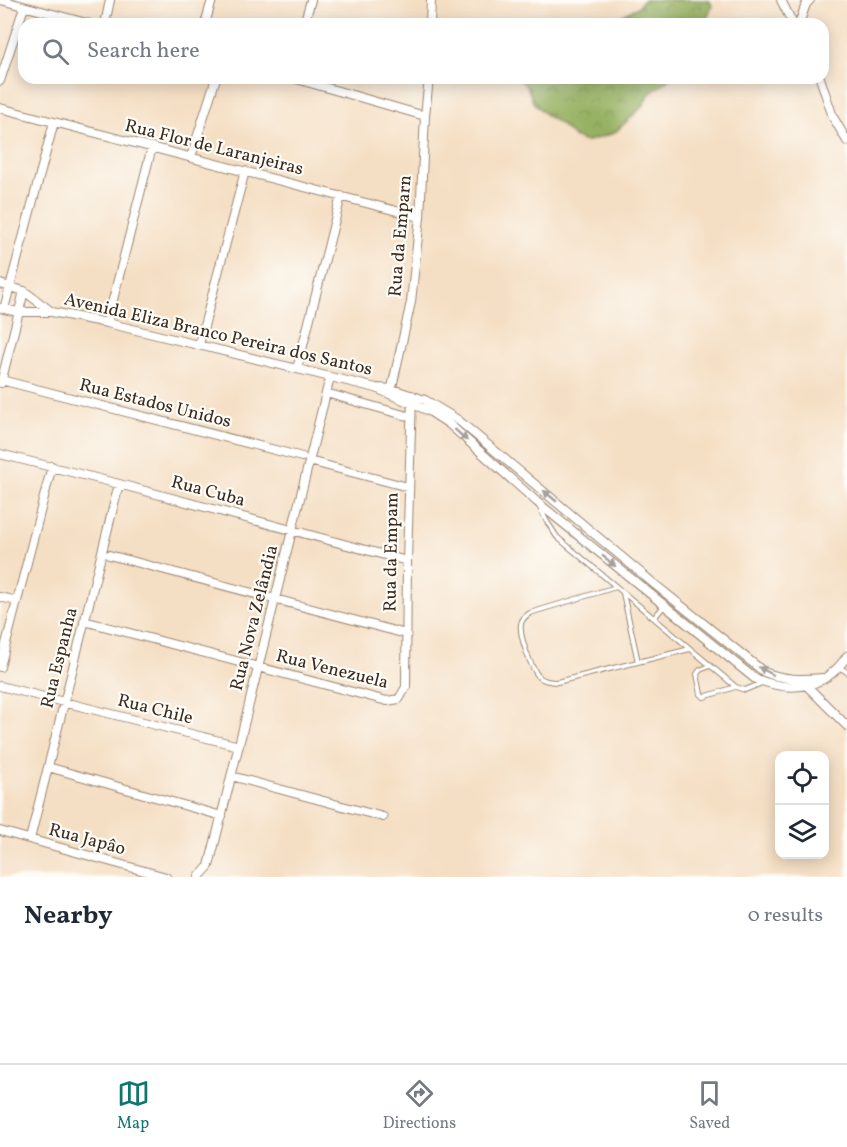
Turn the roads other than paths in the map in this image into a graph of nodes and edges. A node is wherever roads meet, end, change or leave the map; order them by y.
1 (110, 0) edge
2 (212, 0) edge
3 (311, 0) edge
4 (431, 0) edge
5 (781, 0) edge
6 (810, 0) edge
7 (6, 1) edge
8 (24, 7) junction
9 (20, 18) edge
10 (67, 18) edge
11 (106, 18) edge
12 (207, 18) edge
13 (306, 18) edge
14 (430, 18) edge
15 (790, 18) edge
16 (801, 18) edge
17 (18, 26) edge
18 (0, 81) edge
19 (214, 84) edge
20 (314, 84) edge
21 (428, 84) edge
22 (821, 84) edge
23 (0, 108) edge
24 (425, 116) junction
25 (54, 122) junction
26 (847, 141) edge
27 (152, 147) junction
28 (191, 157) junction
29 (245, 171) junction
30 (341, 196) junction
31 (420, 217) junction
32 (0, 284) edge
33 (11, 287) junction
34 (24, 291) junction
35 (2, 309) edge
36 (18, 312) junction
37 (52, 312) junction
38 (107, 322) junction
39 (198, 345) junction
40 (297, 369) junction
41 (330, 377) junction
42 (1, 383) edge
43 (391, 392) junction
44 (326, 393) junction
45 (412, 395) junction
46 (412, 404) junction
47 (411, 417) junction
48 (0, 454) edge
49 (306, 459) junction
50 (52, 466) junction
51 (119, 484) junction
52 (408, 487) junction
53 (537, 502) junction
54 (292, 530) junction
55 (110, 555) dead end
56 (407, 561) junction
57 (616, 587) junction
58 (622, 592) junction
59 (0, 597) edge
60 (672, 598) junction
61 (275, 600) junction
62 (17, 601) junction
63 (664, 606) junction
64 (654, 618) junction
65 (84, 621) junction
66 (406, 634) junction
67 (690, 649) junction
68 (847, 656) edge
69 (638, 662) junction
70 (711, 666) junction
71 (0, 667) edge
72 (258, 667) junction
73 (839, 667) junction
74 (847, 672) edge
75 (823, 678) junction
76 (764, 682) junction
77 (0, 686) edge
78 (807, 686) junction
79 (736, 687) junction
80 (399, 699) joint
81 (64, 703) junction
82 (847, 726) edge
83 (239, 746) junction
84 (48, 767) junction
85 (231, 776) junction
86 (222, 816) junction
87 (383, 817) dead end
88 (0, 831) edge
89 (30, 839) junction
90 (166, 877) edge
91 (199, 877) edge

1 - 11 street
2 - 12 street
3 - 13 street
4 - 14 street
5 - 15 street
6 - 16 street
7 - 8 street
8 - 9 street
8 - 10 street
17 - 18 street
19 - 28 street
20 - 24 street
21 - 24 street, Rua da Emparn
22 - 26 street
23 - 25 street, Rua Flor de Laranjeiras
24 - 31 street, Rua da Emparn
25 - 27 street, Rua Flor de Laranjeiras
25 - 33 street
27 - 28 street, Rua Flor de Laranjeiras
27 - 38 street
28 - 29 street, Rua Flor de Laranjeiras
29 - 30 street, Rua Flor de Laranjeiras
29 - 39 street
30 - 31 street, Rua Flor de Laranjeiras
30 - 40 street
31 - 43 street, Rua da Emparn
32 - 33 street, Avenida Eliza Branco Pereira dos Santos
33 - 34 street, Avenida Eliza Branco Pereira dos Santos
33 - 35 street
34 - 36 street
34 - 37 street, Avenida Eliza Branco Pereira dos Santos
35 - 36 street, Avenida Eliza Branco Pereira dos Santos
36 - 37 street, Avenida Eliza Branco Pereira dos Santos
36 - 42 street
37 - 38 street, Avenida Eliza Branco Pereira dos Santos
38 - 39 street, Avenida Eliza Branco Pereira dos Santos
39 - 40 street, Avenida Eliza Branco Pereira dos Santos
40 - 41 street, Avenida Eliza Branco Pereira dos Santos
41 - 43 street, Avenida Eliza Branco Pereira dos Santos
41 - 44 street, Rua Nova Zelândia
42 - 49 street, Rua Estados Unidos
43 - 45 street
43 - 46 street
44 - 47 street
44 - 49 street, Rua Nova Zelândia
45 - 46 street, Rua da Empam
60 -> 45 street
46 - 47 street, Rua da Empam
46 -> 53 street
47 - 52 street, Rua da Empam
48 - 50 street, Rua Cuba
49 - 52 street, Rua Estados Unidos
49 - 54 street, Rua Nova Zelândia
50 - 51 street, Rua Cuba
50 - 62 street
51 - 54 street, Rua Cuba
51 - 65 street, Rua Espanha
52 - 56 street, Rua da Empam
53 - 57 lane
53 -> 63 street
54 - 56 street, Rua Cuba
54 - 61 street, Rua Nova Zelândia
55 - 61 street
56 - 66 street, Rua da Empam
57 - 58 lane
57 - 69 lane
58 - 64 lane
58 - 69 lane
59 - 62 street
60 - 63 street
75 -> 60 street
61 - 66 street
61 - 72 street, Rua Nova Zelândia
62 - 71 street
63 - 64 lane
63 - 76 street
64 - 67 lane
65 - 72 street, Rua Venezuela
65 - 81 street, Rua Espanha
66 - 80 street, Rua da Empam
67 - 69 lane
67 - 70 lane
68 - 73 street
70 - 79 lane
70 - 79 lane
72 - 80 street, Rua Venezuela
72 - 83 street, Rua Nova Zelândia
73 - 74 lane
73 - 75 street
75 - 78 street
76 - 78 street
76 - 79 lane
77 - 81 street, Rua Chile
78 - 82 street
81 - 83 street, Rua Chile
81 - 84 street, Rua Espanha
83 - 85 street, Rua Nova Zelândia
84 - 86 street
84 - 89 street, Rua Espanha
85 - 86 street, Rua Nova Zelândia
85 - 87 street
86 - 91 street, Rua Nova Zelândia
88 - 89 street, Rua Japâo
89 - 90 street, Rua Japâo

